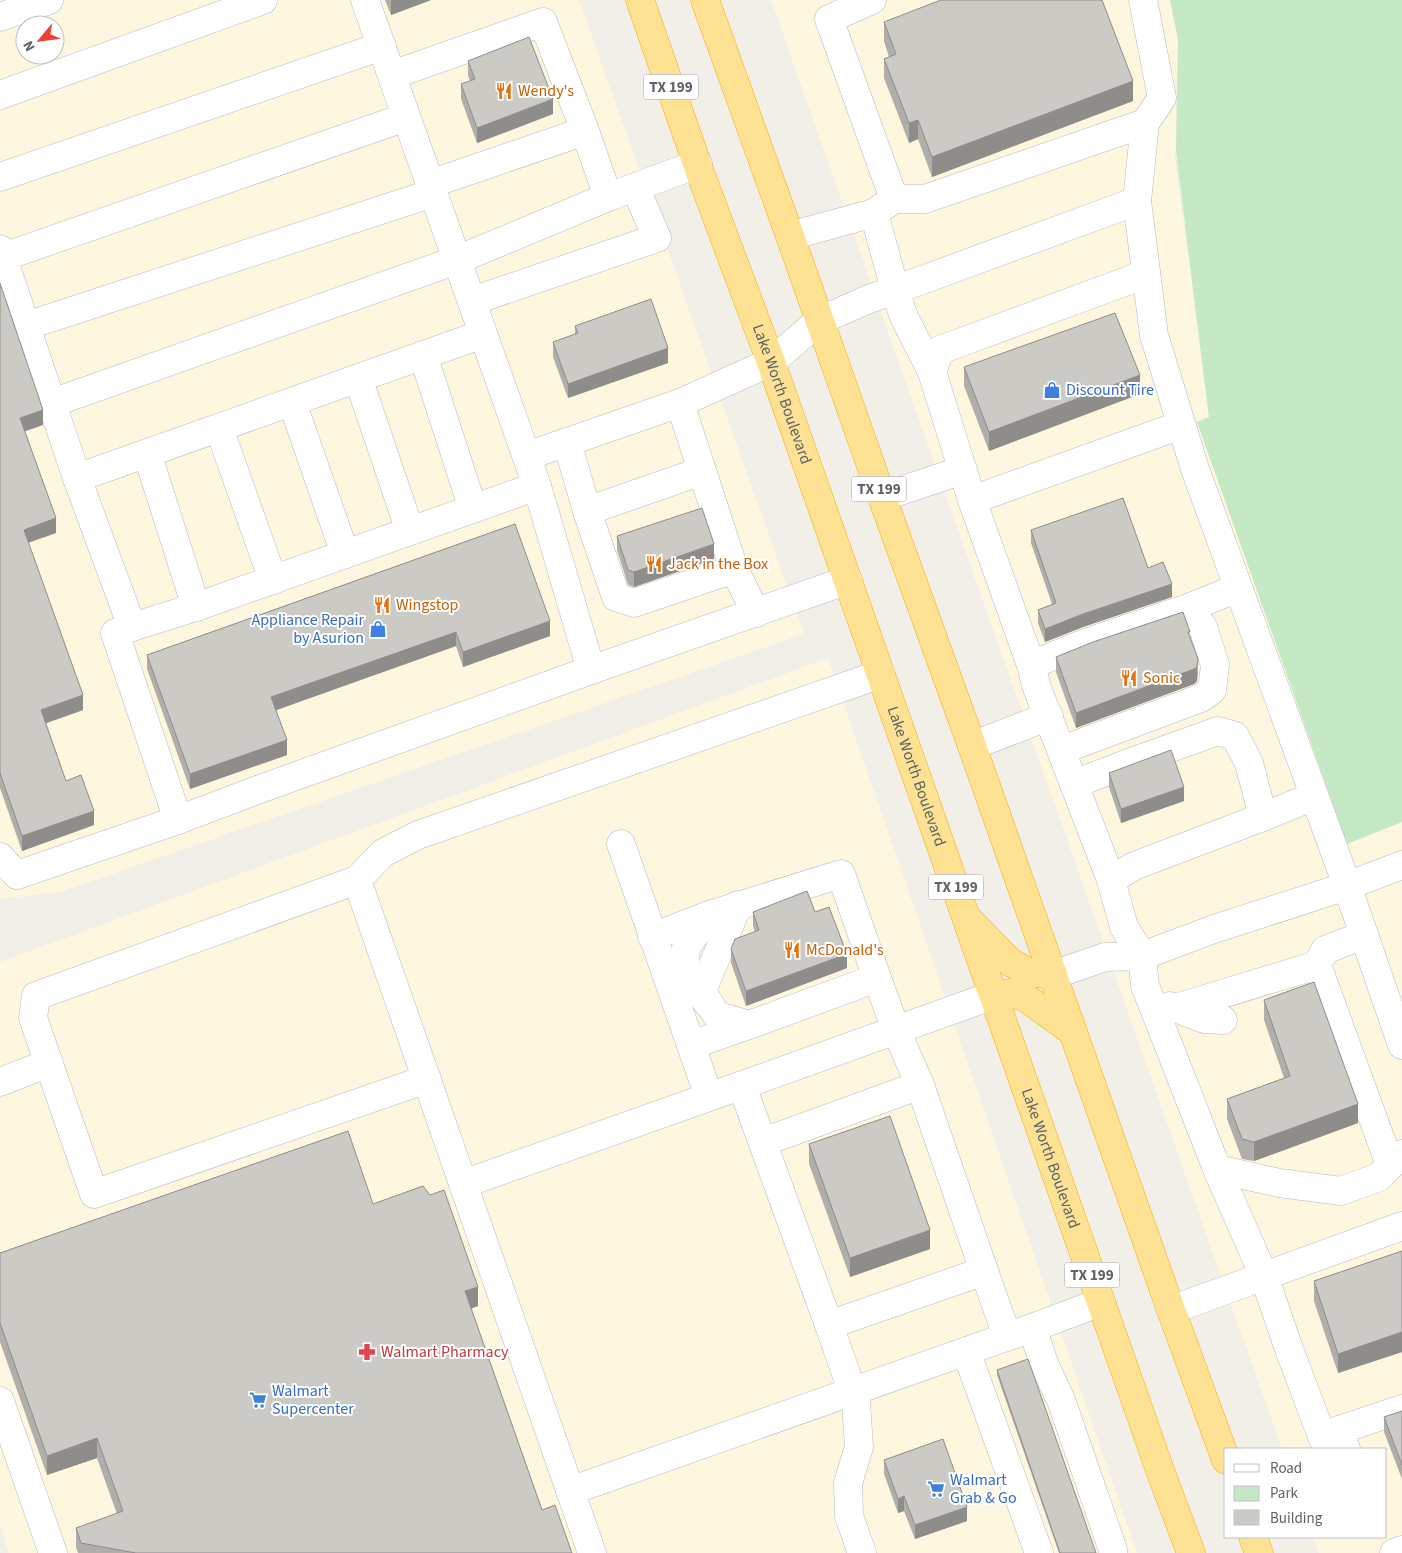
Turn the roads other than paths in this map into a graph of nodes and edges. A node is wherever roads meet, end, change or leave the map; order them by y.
1 (49, 0) edge
2 (263, 0) edge
3 (365, 0) edge
4 (640, 0) edge
5 (872, 0) edge
6 (1143, 0) edge
7 (708, 1) edge
8 (828, 9) edge
9 (540, 11) edge
10 (0, 17) edge
11 (382, 46) junction
12 (392, 75) junction
13 (0, 95) edge
14 (406, 117) junction
15 (1145, 123) junction
16 (584, 131) junction
17 (698, 164) junction
18 (0, 177) edge
19 (635, 187) junction
20 (432, 188) junction
21 (608, 197) junction
22 (1136, 201) junction
23 (884, 206) junction
24 (790, 236) junction
25 (1, 253) edge
26 (457, 260) junction
27 (1146, 274) junction
28 (895, 290) junction
29 (472, 301) junction
30 (819, 321) junction
31 (26, 326) junction
32 (483, 334) junction
33 (423, 355) junction
34 (771, 362) junction
35 (932, 372) junction
36 (358, 378) junction
37 (292, 402) junction
38 (52, 403) junction
39 (680, 403) junction
40 (1181, 425) junction
41 (219, 428) junction
42 (567, 442) junction
43 (147, 453) junction
44 (527, 456) junction
45 (702, 470) junction
46 (962, 470) junction
47 (77, 478) junction
48 (537, 486) junction
49 (882, 497) junction
50 (972, 500) junction
51 (473, 509) junction
52 (586, 511) junction
53 (410, 531) junction
54 (345, 554) junction
55 (734, 569) junction
56 (273, 580) junction
57 (848, 580) junction
58 (1238, 588) junction
59 (196, 607) junction
60 (1188, 608) junction
61 (756, 612) junction
62 (132, 627) junction
63 (1031, 665) junction
64 (591, 670) junction
65 (880, 674) junction
66 (1048, 716) junction
67 (972, 746) junction
68 (1062, 750) junction
69 (1074, 784) junction
70 (1314, 796) junction
71 (1263, 817) junction
72 (178, 820) junction
73 (621, 844) dead end
74 (0, 857) edge
75 (1402, 865) edge
76 (357, 880) junction
77 (1111, 880) junction
78 (1347, 886) junction
79 (738, 905) junction
80 (709, 915) junction
81 (966, 917) junction
82 (1364, 935) junction
83 (652, 937) junction
84 (1142, 956) junction
85 (1317, 965) junction
86 (1053, 975) junction
87 (877, 978) junction
88 (994, 996) junction
89 (1150, 998) junction
90 (1176, 1008) junction
91 (718, 1016) junction
92 (1222, 1020) dead end
93 (750, 1026) junction
94 (896, 1030) junction
95 (1073, 1032) junction
96 (691, 1045) junction
97 (1402, 1045) edge
98 (49, 1063) junction
99 (427, 1079) junction
100 (0, 1082) edge
101 (742, 1086) junction
102 (920, 1086) junction
103 (709, 1097) junction
104 (763, 1142) junction
105 (1396, 1160) edge
106 (1217, 1169) junction
107 (463, 1184) junction
108 (1402, 1226) edge
109 (984, 1271) junction
110 (1264, 1276) junction
111 (1101, 1302) junction
112 (1171, 1310) junction
113 (829, 1326) junction
114 (1020, 1332) junction
115 (966, 1351) junction
116 (852, 1391) junction
117 (0, 1401) edge
118 (1402, 1409) edge
119 (1329, 1442) edge
120 (1224, 1455) edge
121 (570, 1491) junction
122 (1253, 1538) edge
123 (1103, 1541) edge
124 (1402, 1550) edge
125 (1048, 1552) edge
126 (53, 1553) edge
127 (592, 1553) edge
128 (862, 1553) edge
129 (1191, 1553) edge
130 (1259, 1553) edge
131 (1394, 1553) edge

1 - 10 lane
2 - 13 lane
3 - 11 lane
4 - 17 highway, Lake Worth Boulevard / TX 199
5 - 8 lane
6 - 15 lane
7 - 24 highway, TX 199
8 - 23 lane
9 - 12 lane
9 - 16 lane
11 - 12 lane
11 - 18 lane
12 - 14 lane
14 - 20 lane
14 - 25 lane
15 - 22 lane
15 - 23 lane
16 - 20 lane
16 - 21 lane
17 - 19 lane
17 - 34 highway, Lake Worth Boulevard / TX 199
19 - 21 lane
19 - 29 lane
20 - 26 lane
20 - 31 lane
21 - 26 lane
22 - 27 lane
22 - 28 lane
23 - 24 lane
23 - 28 lane
24 - 30 highway, TX 199
25 - 31 lane
26 - 29 lane
26 - 38 lane
27 - 35 lane
27 - 40 lane
28 - 30 lane
28 - 35 lane
29 - 32 lane
30 - 34 lane
30 - 49 highway, TX 199
31 - 38 lane
32 - 33 lane
32 - 44 lane
33 - 36 lane
33 - 51 lane
34 - 39 lane
34 - 57 highway, Lake Worth Boulevard / TX 199
35 - 46 lane
36 - 37 lane
36 - 53 lane
37 - 41 lane
37 - 54 lane
38 - 47 lane
39 - 42 lane
39 - 45 lane
40 - 50 lane
40 - 58 lane
41 - 43 lane
41 - 56 lane
42 - 44 lane
42 - 52 lane
43 - 47 lane
43 - 59 lane
44 - 48 lane
45 - 52 lane
45 - 55 lane
46 - 49 lane
46 - 50 lane
47 - 62 lane
48 - 51 lane
48 - 64 lane
49 - 67 highway, TX 199
50 - 63 lane
51 - 53 lane
52 - 55 lane
53 - 54 lane
54 - 56 lane
55 - 61 lane
56 - 59 lane
57 - 61 lane
57 - 65 highway, Lake Worth Boulevard / TX 199
58 - 60 lane
58 - 70 lane
59 - 62 lane
60 - 63 lane
60 - 68 lane
61 - 64 lane
62 - 72 lane
63 - 66 lane
64 - 72 lane
65 - 76 lane
65 - 81 highway, Lake Worth Boulevard / TX 199
66 - 67 lane
66 - 68 lane
67 - 86 highway, TX 199
68 - 69 lane
69 - 71 lane
69 - 77 lane
70 - 71 lane
70 - 78 lane
71 - 77 lane
72 - 74 lane
73 - 83 lane
75 - 78 lane
76 - 98 lane
76 - 99 lane
77 - 84 lane
78 - 82 lane
78 - 84 lane
79 - 80 lane
79 - 87 lane
79 - 91 lane
80 - 83 lane
80 - 91 lane
81 - 86 highway
81 - 88 highway, Lake Worth Boulevard / TX 199
82 - 85 lane
82 - 97 lane
83 - 96 lane
84 - 86 lane
84 - 89 lane
85 - 90 lane
85 - 105 lane
86 - 95 highway, TX 199
87 - 93 lane
87 - 94 lane
88 - 94 lane
88 - 95 highway
88 - 111 highway, Lake Worth Boulevard / TX 199
89 - 90 lane
89 - 106 lane
90 - 92 lane
91 - 93 lane
93 - 96 lane
94 - 101 lane
94 - 102 lane
95 - 112 highway, TX 199
96 - 103 lane
98 - 99 lane
98 - 100 lane
99 - 107 lane
101 - 103 lane
101 - 104 lane
102 - 104 lane
102 - 109 lane
103 - 107 lane
104 - 113 lane
105 - 106 lane
106 - 110 lane
107 - 121 lane
108 - 110 lane
109 - 113 lane
109 - 114 lane
110 - 112 lane
110 - 119 lane
111 - 114 lane
111 - 129 highway, Lake Worth Boulevard / TX 199
112 - 120 highway, TX 199
113 - 116 lane
114 - 115 lane
114 - 123 lane
115 - 116 lane
115 - 125 lane
116 - 121 lane
116 - 128 lane
117 - 126 lane
118 - 119 lane
121 - 127 lane
122 - 130 highway
124 - 131 lane

